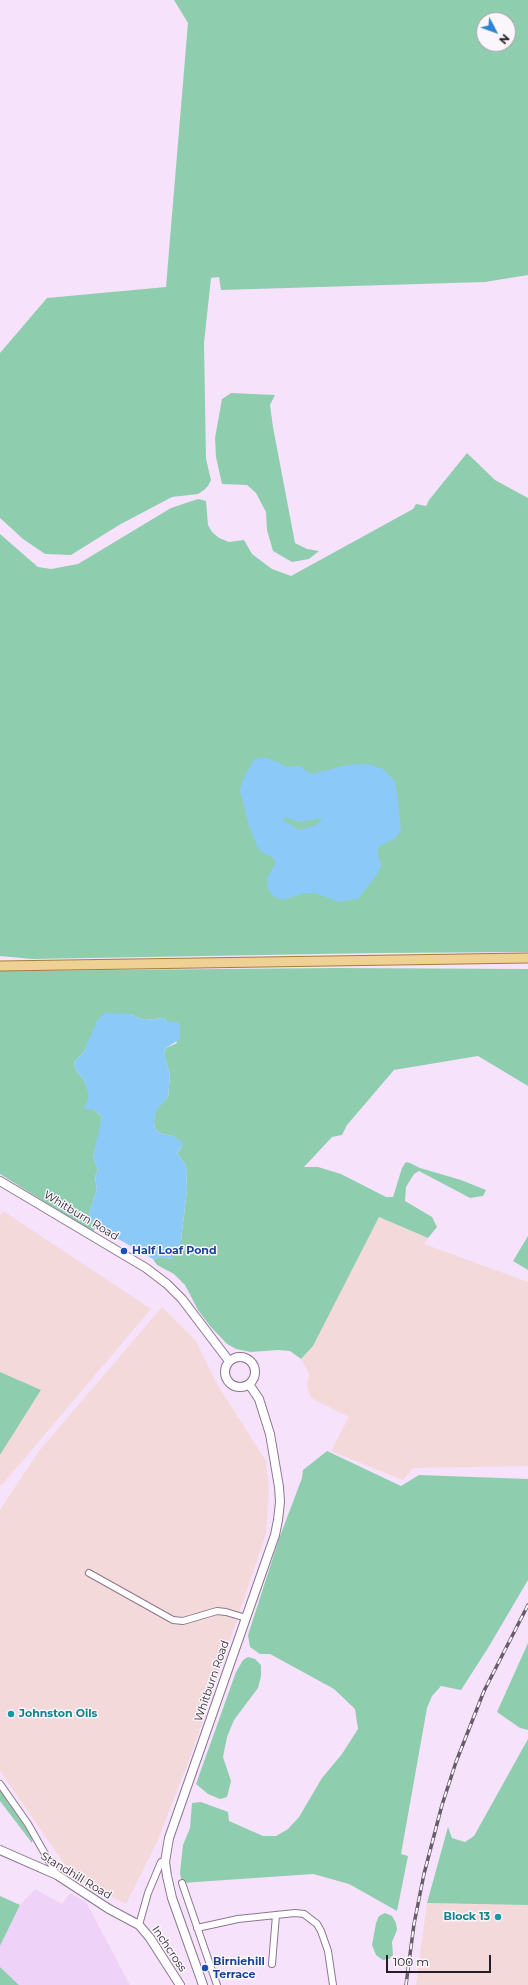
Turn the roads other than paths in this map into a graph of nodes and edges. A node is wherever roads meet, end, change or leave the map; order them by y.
1 (528, 958) edge
2 (0, 966) edge
3 (0, 1181) edge
4 (229, 1361) junction
5 (249, 1384) junction
6 (89, 1573) dead end
7 (246, 1618) junction
8 (0, 1784) edge
9 (0, 1850) edge
10 (165, 1862) junction
11 (57, 1875) junction
12 (182, 1883) dead end
13 (276, 1915) junction
14 (139, 1925) junction
15 (197, 1928) junction
16 (272, 1964) dead end
17 (180, 1985) edge
18 (203, 1985) edge
19 (217, 1985) edge
20 (333, 1985) edge

1 - 2 main road
3 - 4 main road, Whitburn Road
4 - 5 main road
4 - 5 main road
5 - 7 main road, Whitburn Road
6 - 7 street
7 - 10 main road, Whitburn Road
8 - 11 street
9 - 11 main road, Standhill Road
10 - 14 street
10 - 18 main road, Whitburn Road
11 - 14 main road, Standhill Road
12 - 15 street
13 - 15 street
13 - 16 street
13 - 20 street
14 - 17 main road, Inchcross
15 - 19 street

